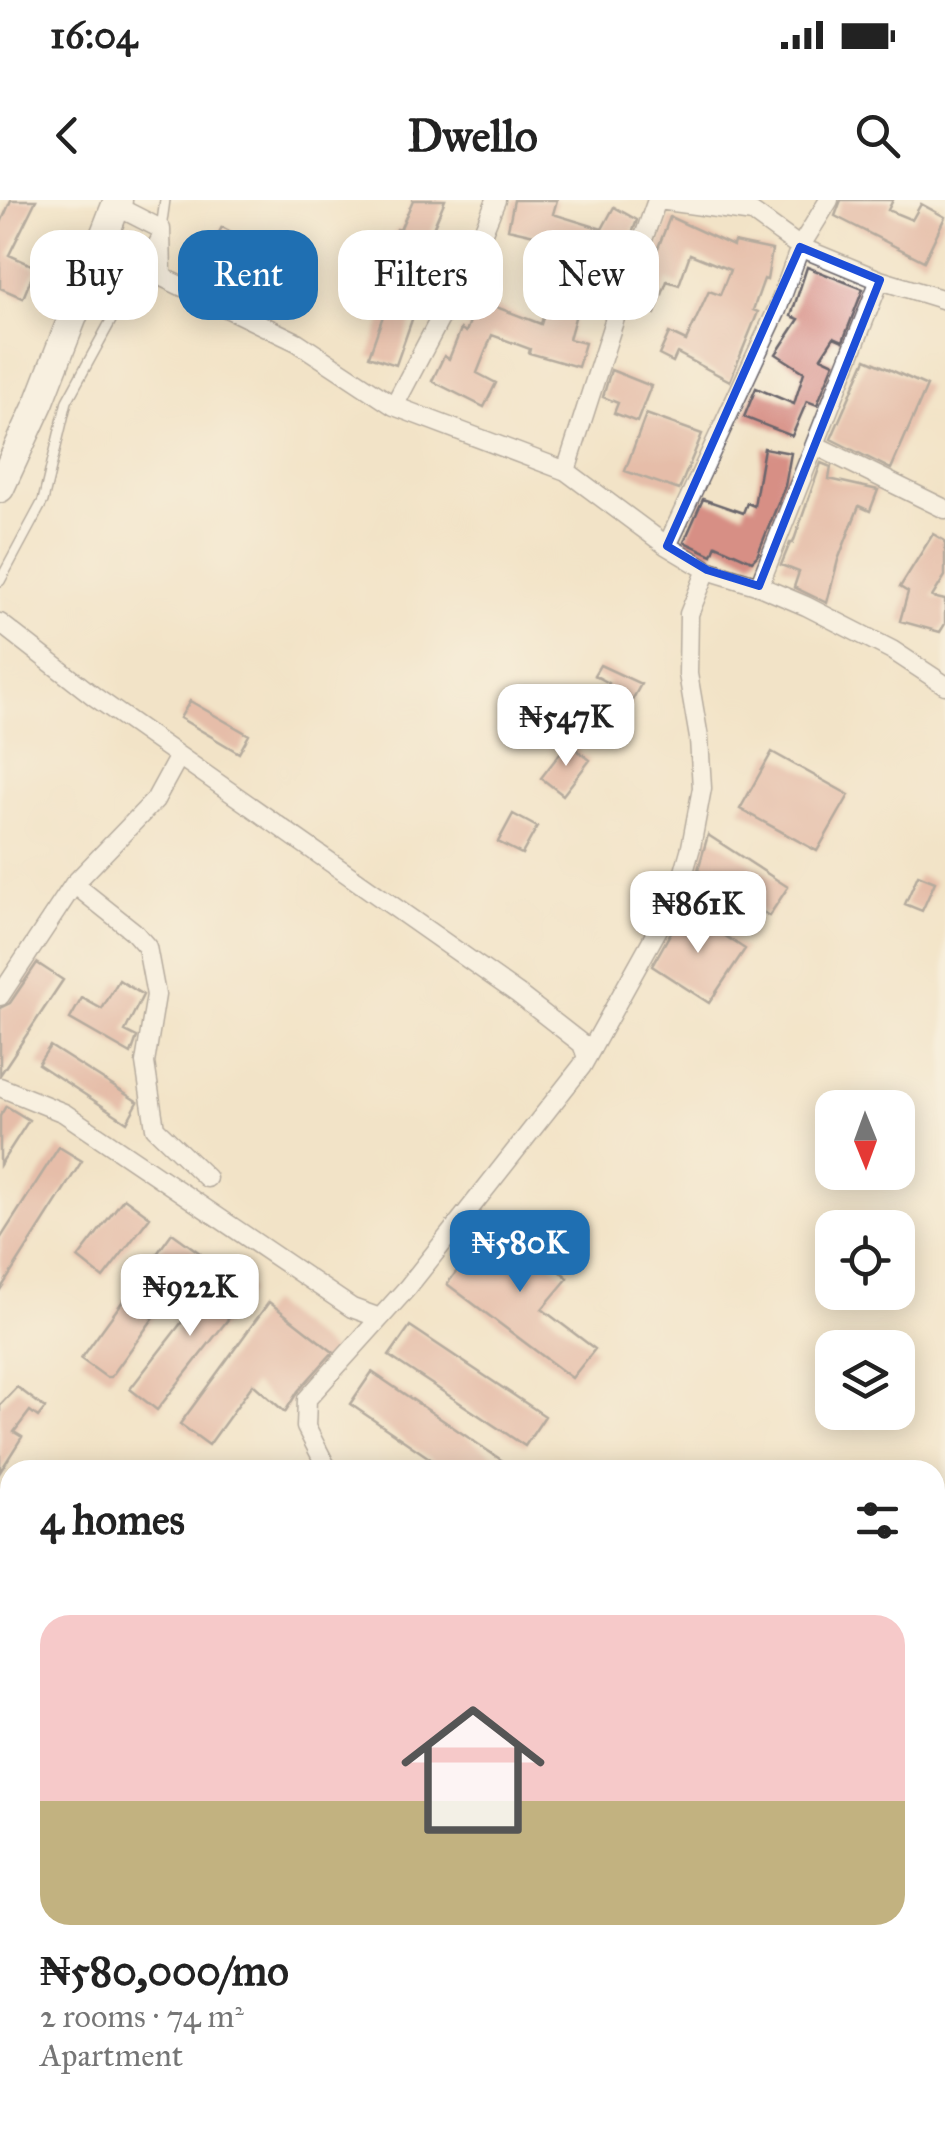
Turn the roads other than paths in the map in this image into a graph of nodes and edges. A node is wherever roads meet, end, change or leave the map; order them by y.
1 (165, 200) edge
2 (496, 200) edge
3 (658, 200) edge
4 (829, 200) edge
5 (117, 203) edge
6 (161, 230) junction
7 (800, 247) junction
8 (880, 280) junction
9 (945, 300) edge
10 (394, 406) junction
11 (815, 445) junction
12 (566, 471) junction
13 (0, 488) edge
14 (945, 509) edge
15 (667, 546) junction
16 (707, 570) junction
17 (0, 580) edge
18 (759, 586) junction
19 (0, 622) edge
20 (945, 685) edge
21 (178, 756) junction
22 (74, 884) junction
23 (0, 996) edge
24 (586, 1055) junction
25 (0, 1087) edge
26 (208, 1178) dead end
27 (352, 1308) junction
28 (380, 1318) junction
29 (366, 1334) junction
30 (323, 1460) edge

1 - 6 lane
2 - 10 street
3 - 7 street
3 - 12 street
4 - 7 street
5 - 6 street
5 - 13 main road
6 - 10 street
6 - 17 lane
7 - 8 street
7 - 15 street
8 - 9 street
8 - 11 street
10 - 12 street
11 - 14 street
11 - 18 street
12 - 15 street
15 - 16 street
16 - 18 street
16 - 24 street
18 - 20 street
19 - 21 street
21 - 22 street
21 - 24 street
22 - 23 street
22 - 26 street
24 - 28 street
25 - 27 street
27 - 28 street
27 - 29 street
28 - 29 street
29 - 30 street

